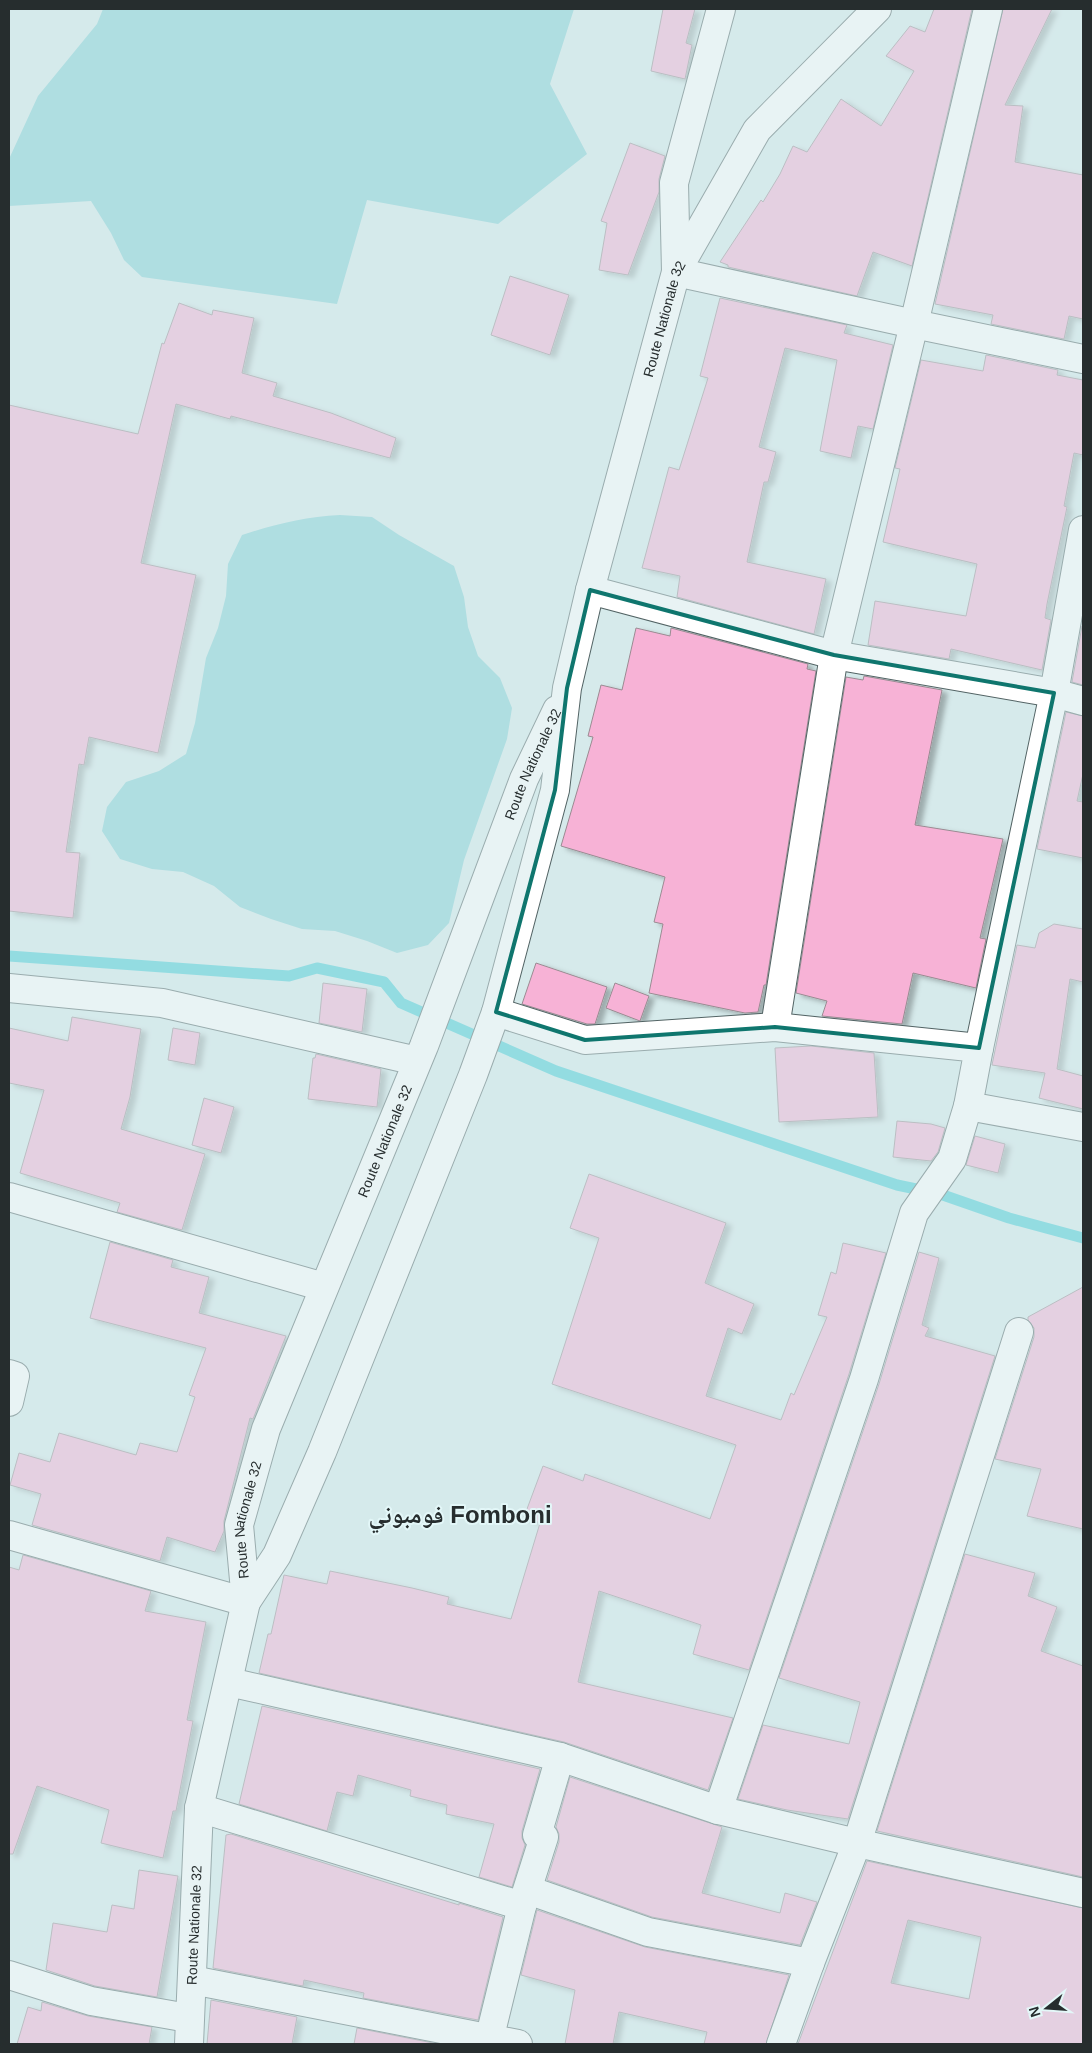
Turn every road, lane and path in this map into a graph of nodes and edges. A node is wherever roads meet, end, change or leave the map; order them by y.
1 (721, 9) edge
2 (878, 9) edge
3 (988, 9) edge
4 (676, 272) junction
5 (914, 324) junction
6 (1083, 358) edge
7 (1083, 530) edge
8 (590, 590) junction
9 (834, 655) junction
10 (567, 688) junction
11 (1054, 693) junction
12 (1083, 701) edge
13 (9, 988) edge
14 (493, 1018) junction
15 (775, 1027) junction
16 (978, 1048) junction
17 (421, 1054) junction
18 (968, 1106) junction
19 (1083, 1127) edge
20 (9, 1197) edge
21 (324, 1287) junction
22 (1019, 1332) dead end
23 (9, 1374) edge
24 (9, 1402) edge
25 (9, 1535) edge
26 (246, 1602) junction
27 (229, 1682) junction
28 (560, 1757) junction
29 (199, 1808) junction
30 (718, 1810) junction
31 (857, 1843) junction
32 (1083, 1892) edge
33 (525, 1898) junction
34 (810, 1963) junction
35 (9, 1975) edge
36 (192, 1980) junction
37 (188, 2031) edge
38 (488, 2042) edge
39 (518, 2044) edge
40 (781, 2044) edge

1 - 4 street
2 - 4 street, Route Nationale 32
3 - 5 street
4 - 5 street
4 - 8 street, Route Nationale 32
5 - 6 street
5 - 9 street
7 - 11 street
8 - 9 street
8 - 10 street, Route Nationale 32
9 - 11 street
9 - 15 street
10 - 14 street, Route Nationale 32
10 - 17 street, Route Nationale 32
11 - 12 street
11 - 16 street
13 - 17 street
14 - 15 street
14 - 26 street, Route Nationale 32
15 - 16 street
16 - 18 street
17 - 21 street, Route Nationale 32
18 - 19 street
18 - 30 street
20 - 21 street
21 - 26 street, Route Nationale 32
22 - 31 street
23 - 24 street
25 - 26 street
26 - 27 street, Route Nationale 32
27 - 28 street
27 - 29 street, Route Nationale 32
28 - 30 street
28 - 33 street
29 - 33 street
29 - 36 street, Route Nationale 32
30 - 31 street
31 - 32 street
31 - 34 street
33 - 34 street
33 - 38 street
34 - 40 street
35 - 37 street
36 - 37 street, Route Nationale 32
36 - 38 street
38 - 39 street

